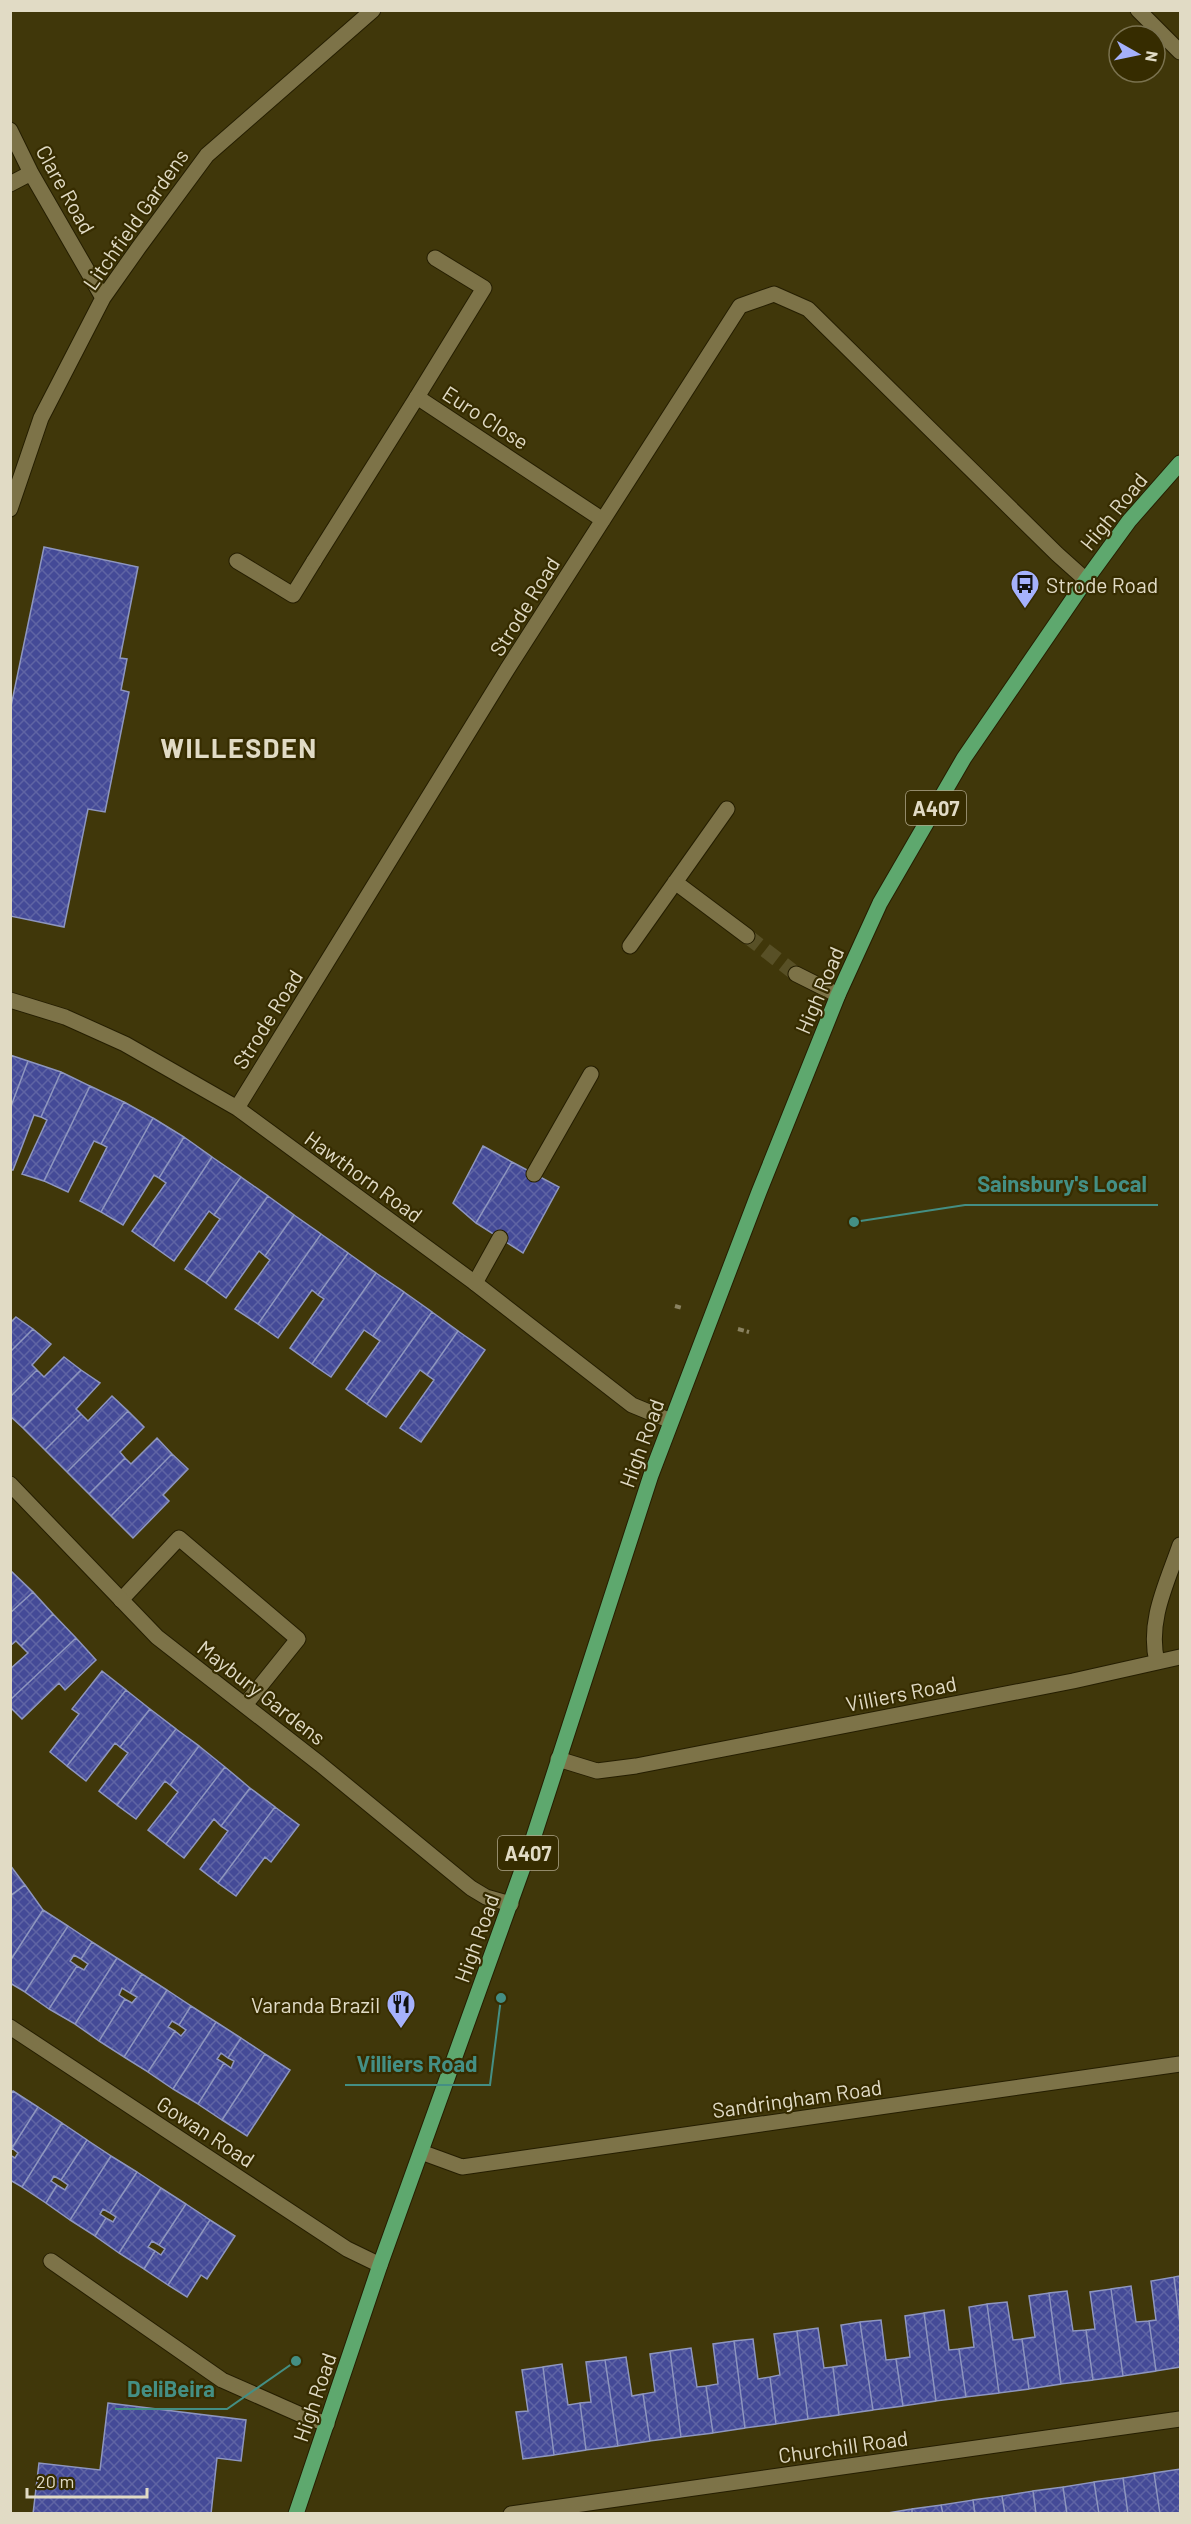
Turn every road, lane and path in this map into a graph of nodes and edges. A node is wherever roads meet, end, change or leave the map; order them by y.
1 (373, 10) edge
2 (1137, 10) edge
3 (1180, 52) edge
4 (10, 130) edge
5 (31, 173) junction
6 (10, 184) edge
7 (435, 258) dead end
8 (103, 298) junction
9 (417, 397) junction
10 (1180, 463) edge
11 (13, 486) edge
12 (10, 509) edge
13 (603, 520) junction
14 (237, 561) dead end
15 (1086, 580) junction
16 (727, 809) dead end
17 (675, 882) junction
18 (747, 936) tunnel mouth
19 (630, 946) dead end
20 (796, 974) tunnel mouth
21 (838, 995) junction
22 (10, 1000) edge
23 (591, 1074) dead end
24 (237, 1108) junction
25 (534, 1174) dead end
26 (500, 1238) dead end
27 (475, 1283) junction
28 (675, 1306) dead end
29 (682, 1308) dead end
30 (737, 1328) dead end
31 (748, 1332) dead end
32 (671, 1421) junction
33 (10, 1484) edge
34 (1180, 1545) edge
35 (121, 1599) junction
36 (1180, 1657) edge
37 (1157, 1662) junction
38 (244, 1705) junction
39 (558, 1759) junction
40 (511, 1904) junction
41 (10, 2027) edge
42 (1180, 2064) edge
43 (421, 2152) junction
44 (51, 2261) dead end
45 (380, 2265) junction
46 (1180, 2419) edge
47 (327, 2424) junction
48 (296, 2514) edge
49 (511, 2514) edge

1 - 8 street, Litchfield Gardens
2 - 3 street
4 - 5 street, Clare Road
5 - 6 street
5 - 8 street, Clare Road
7 - 9 street
8 - 11 street, Litchfield Gardens
9 - 13 street, Euro Close
9 - 14 street, Euro Close
10 - 15 main road, High Road / A407
11 - 12 street, Litchfield Gardens
13 - 15 street, Strode Road
13 - 24 street, Strode Road
15 - 21 main road, High Road / A407
16 - 17 street
17 - 18 street
17 - 19 street
20 - 21 street
21 - 32 main road, High Road / A407
22 - 24 street, Hawthorn Road
23 - 25 street
24 - 27 street, Hawthorn Road
26 - 27 street
27 - 32 street, Hawthorn Road
28 - 29 path
30 - 31 path
32 - 39 main road, High Road / A407
33 - 35 street, Maybury Gardens
34 - 37 street
35 - 38 street, Maybury Gardens
35 - 38 street
36 - 37 street, Villiers Road
37 - 39 street, Villiers Road
38 - 40 street, Maybury Gardens
39 - 40 main road, High Road / A407
40 - 43 main road, High Road / A407
41 - 45 street, Gowan Road
42 - 43 street, Sandringham Road
43 - 45 main road, High Road / A407
44 - 47 street
45 - 47 main road, High Road / A407
46 - 49 street, Churchill Road
47 - 48 main road, High Road / A407

